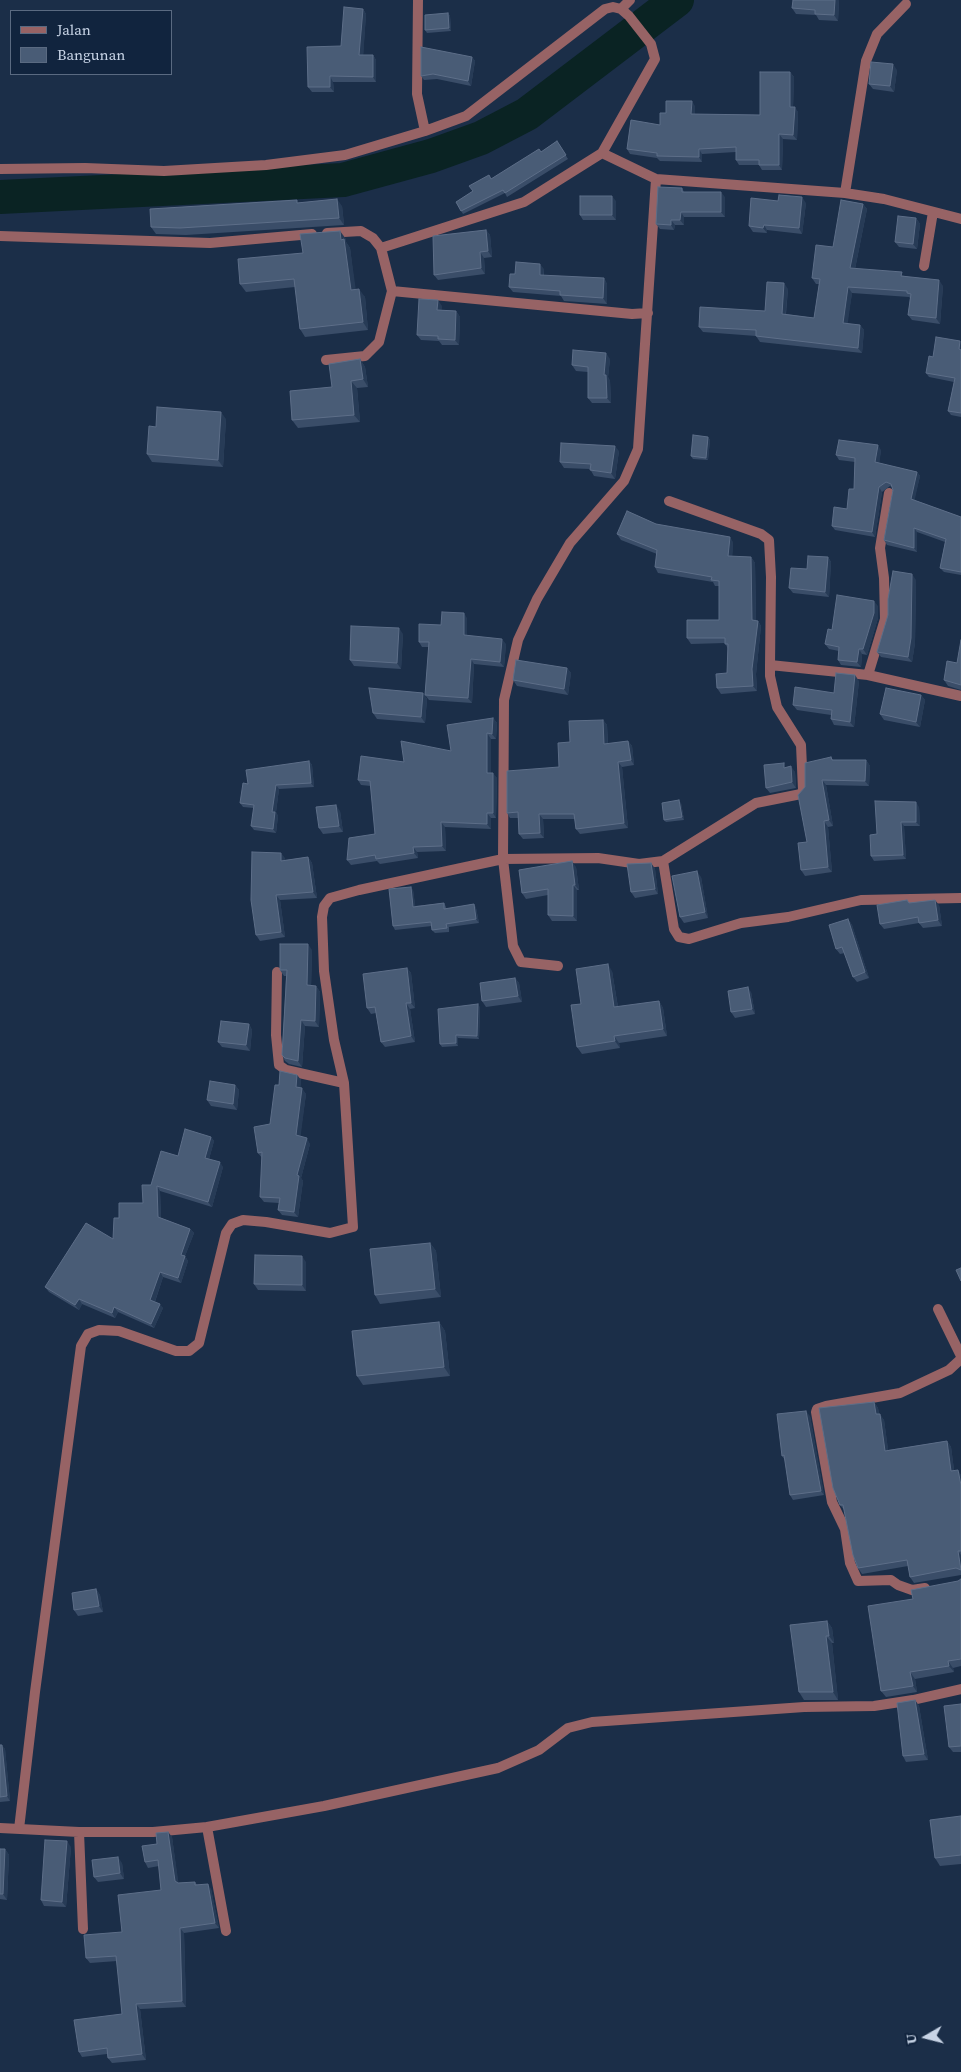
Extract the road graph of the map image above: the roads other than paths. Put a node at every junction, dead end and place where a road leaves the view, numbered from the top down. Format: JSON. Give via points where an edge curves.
{"nodes":[{"id":1,"x":418,"y":0,"type":"edge"},
{"id":2,"x":630,"y":0,"type":"edge"},
{"id":3,"x":906,"y":4,"type":"dead end"},
{"id":4,"x":621,"y":9,"type":"junction"},
{"id":5,"x":425,"y":131,"type":"junction"},
{"id":6,"x":602,"y":153,"type":"junction"},
{"id":7,"x":0,"y":169,"type":"edge"},
{"id":8,"x":656,"y":180,"type":"junction"},
{"id":9,"x":845,"y":193,"type":"junction"},
{"id":10,"x":933,"y":212,"type":"junction"},
{"id":11,"x":961,"y":219,"type":"edge"},
{"id":12,"x":0,"y":236,"type":"edge"},
{"id":13,"x":381,"y":248,"type":"junction"},
{"id":14,"x":924,"y":266,"type":"dead end"},
{"id":15,"x":392,"y":291,"type":"junction"},
{"id":16,"x":648,"y":313,"type":"junction"},
{"id":17,"x":326,"y":360,"type":"dead end"},
{"id":18,"x":889,"y":493,"type":"edge"},
{"id":19,"x":669,"y":501,"type":"dead end"},
{"id":20,"x":770,"y":665,"type":"junction"},
{"id":21,"x":868,"y":675,"type":"junction"},
{"id":22,"x":961,"y":696,"type":"edge"},
{"id":23,"x":503,"y":859,"type":"junction"},
{"id":24,"x":663,"y":861,"type":"junction"},
{"id":25,"x":961,"y":898,"type":"edge"},
{"id":26,"x":558,"y":966,"type":"dead end"},
{"id":27,"x":277,"y":972,"type":"dead end"},
{"id":28,"x":344,"y":1083,"type":"junction"},
{"id":29,"x":938,"y":1309,"type":"dead end"},
{"id":30,"x":961,"y":1358,"type":"edge"},
{"id":31,"x":937,"y":1586,"type":"edge"},
{"id":32,"x":961,"y":1689,"type":"edge"},
{"id":33,"x":0,"y":1828,"type":"edge"},
{"id":34,"x":207,"y":1828,"type":"junction"},
{"id":35,"x":19,"y":1829,"type":"junction"},
{"id":36,"x":79,"y":1832,"type":"junction"},
{"id":37,"x":84,"y":1929,"type":"dead end"},
{"id":38,"x":226,"y":1931,"type":"dead end"}],
"edges":[{"from":1,"to":5,"type":"street","via":[[417,94]]},
{"from":2,"to":4,"type":"street"},
{"from":3,"to":9,"type":"street","via":[[876,34],[866,61]]},
{"from":4,"to":5,"type":"street","via":[[605,9],[466,116]]},
{"from":4,"to":6,"type":"street","via":[[652,44],[655,58]]},
{"from":5,"to":7,"type":"street","via":[[345,155],[266,165],[164,171]]},
{"from":6,"to":8,"type":"street"},
{"from":6,"to":13,"type":"street","via":[[524,202]]},
{"from":8,"to":9,"type":"street"},
{"from":8,"to":16,"type":"street"},
{"from":9,"to":10,"type":"street"},
{"from":10,"to":11,"type":"street"},
{"from":10,"to":14,"type":"street"},
{"from":12,"to":13,"type":"street","via":[[210,243],[361,231]]},
{"from":13,"to":15,"type":"street"},
{"from":15,"to":16,"type":"street"},
{"from":15,"to":17,"type":"street","via":[[379,342],[365,356]]},
{"from":16,"to":23,"type":"street","via":[[638,449],[624,481],[570,543],[537,599],[518,640],[504,700]]},
{"from":18,"to":21,"type":"street","via":[[880,548],[885,619]]},
{"from":19,"to":20,"type":"street","via":[[761,534],[769,540]]},
{"from":20,"to":21,"type":"street"},
{"from":20,"to":24,"type":"street","via":[[777,707],[801,744],[804,783],[801,794],[756,803]]},
{"from":21,"to":22,"type":"street"},
{"from":23,"to":24,"type":"street","via":[[598,858],[639,864]]},
{"from":23,"to":26,"type":"street","via":[[513,946],[521,962]]},
{"from":23,"to":28,"type":"street","via":[[359,890],[330,898],[324,906],[324,971]]},
{"from":24,"to":25,"type":"street","via":[[674,929],[679,938],[861,900]]},
{"from":27,"to":28,"type":"street","via":[[279,1065],[286,1070]]},
{"from":28,"to":35,"type":"street","via":[[353,1227],[330,1233],[266,1222],[244,1220],[232,1224],[226,1233],[199,1344],[189,1352],[176,1351],[119,1331],[99,1330],[88,1334],[81,1346]]},
{"from":29,"to":30,"type":"street"},
{"from":30,"to":31,"type":"street","via":[[949,1370],[900,1394],[826,1406],[816,1412],[832,1502],[845,1529],[850,1562],[858,1582],[891,1580],[912,1590]]},
{"from":32,"to":34,"type":"street","via":[[874,1706],[804,1707],[592,1722],[568,1728],[539,1750],[498,1768]]},
{"from":33,"to":35,"type":"street"},
{"from":34,"to":36,"type":"street"},
{"from":34,"to":38,"type":"street"},
{"from":35,"to":36,"type":"street"},
{"from":36,"to":37,"type":"street"}]}
